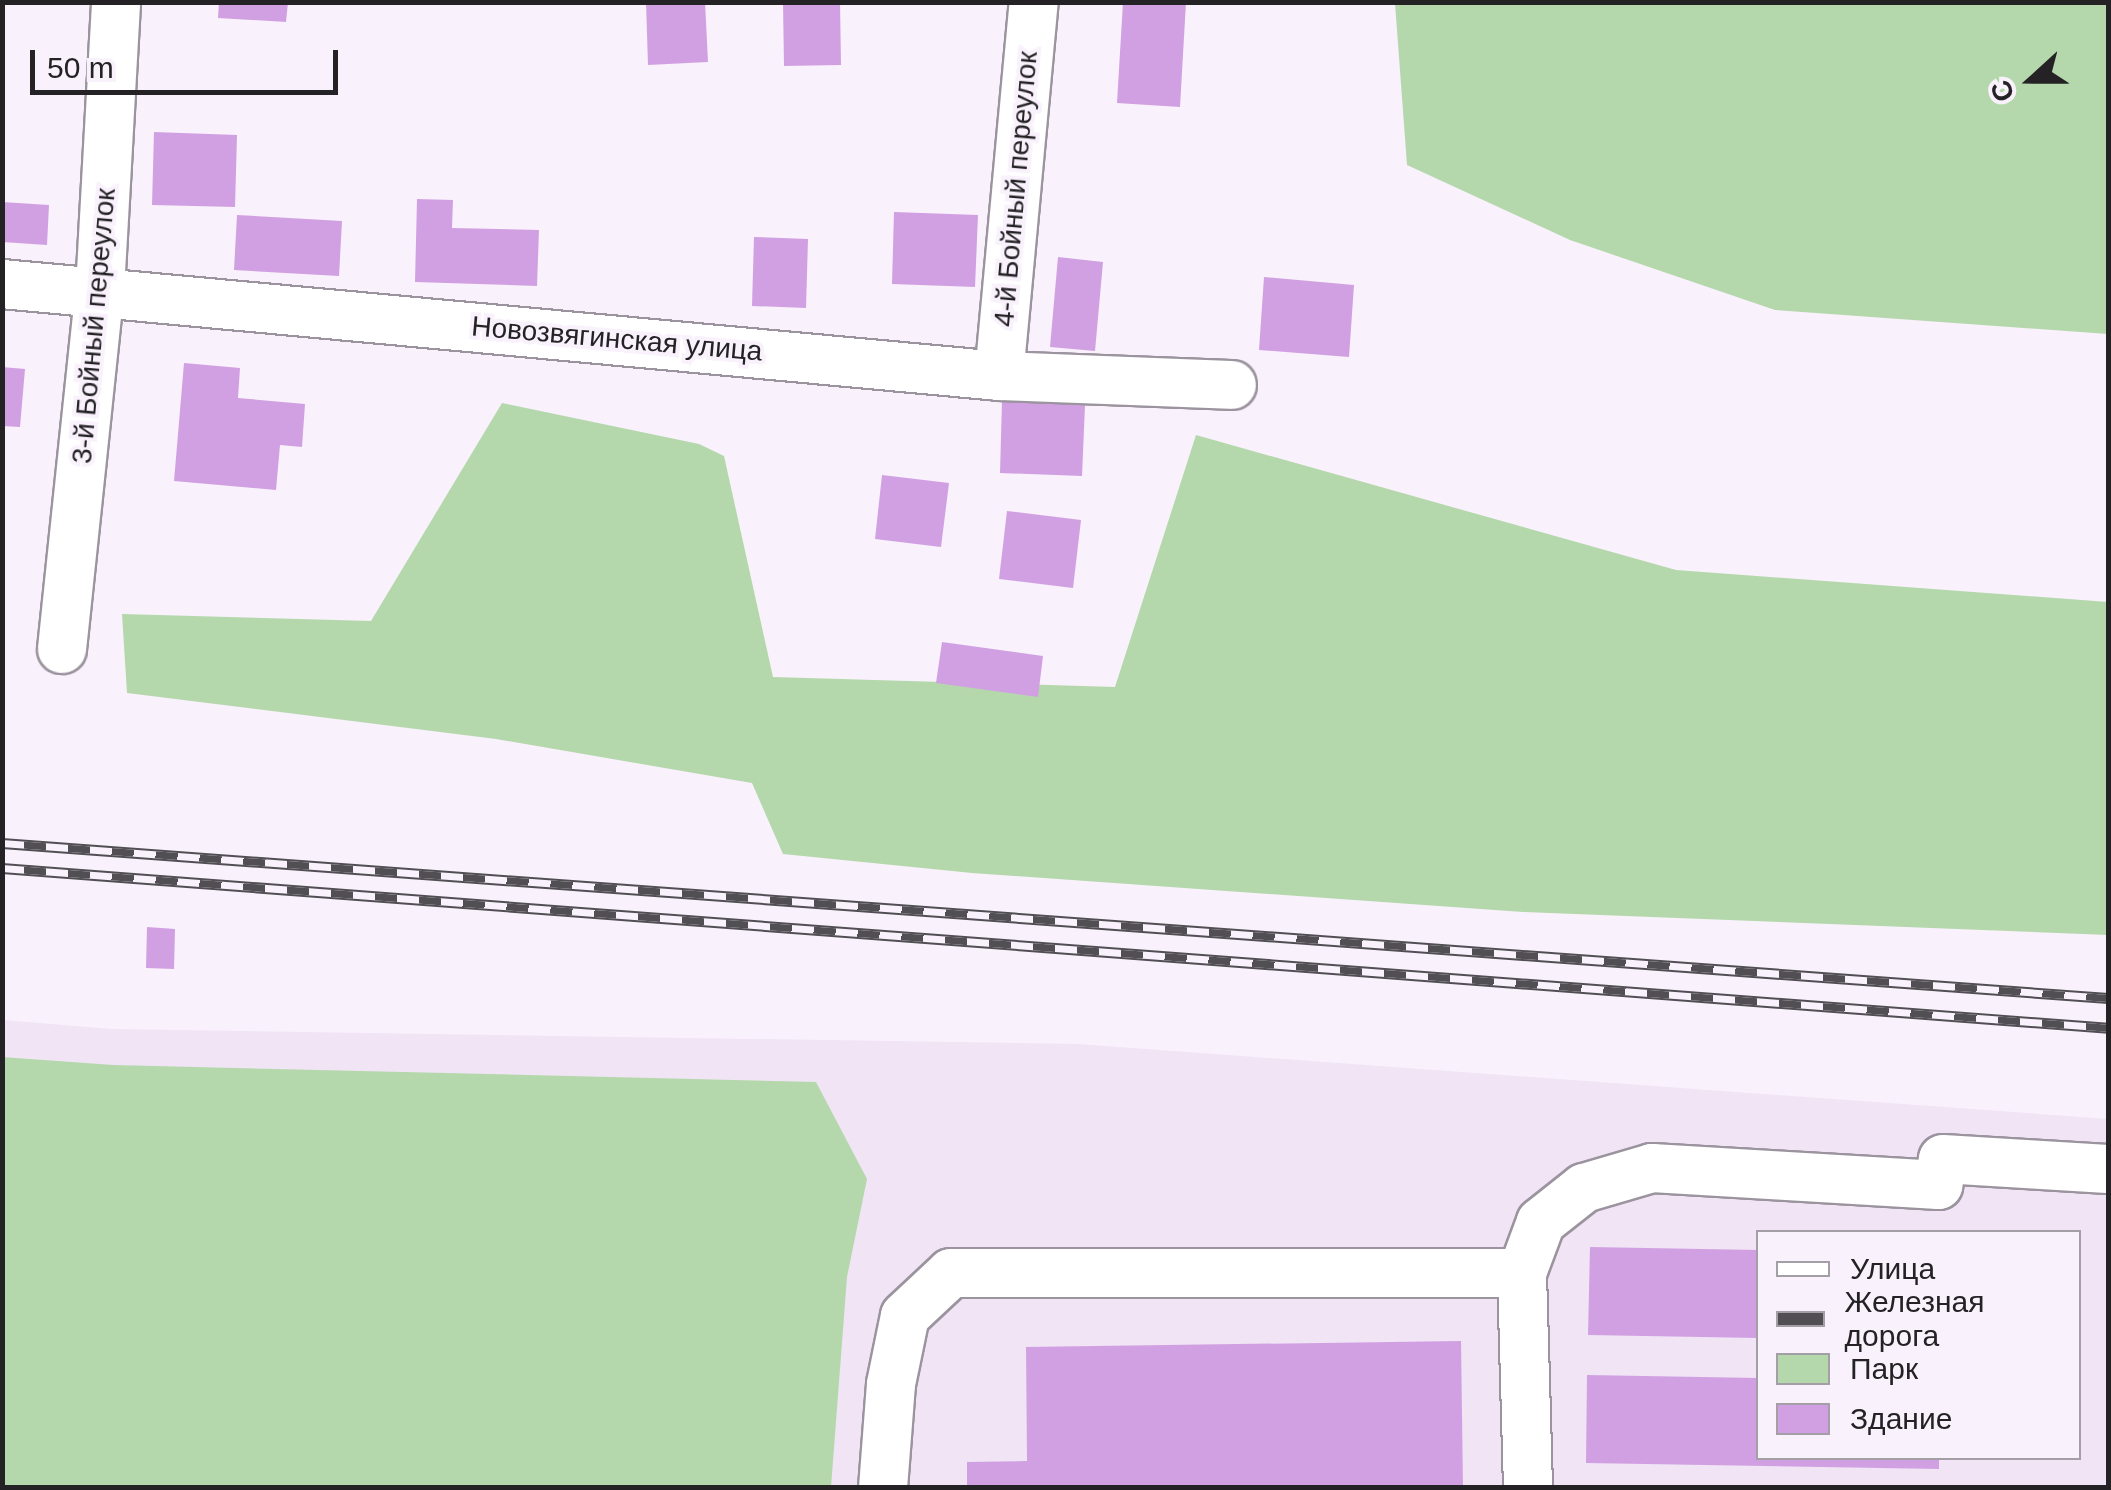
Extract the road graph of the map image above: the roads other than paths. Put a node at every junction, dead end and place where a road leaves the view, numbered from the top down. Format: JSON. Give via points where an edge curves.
{"nodes":[{"id":1,"x":116,"y":2,"type":"edge"},
{"id":2,"x":1034,"y":2,"type":"edge"},
{"id":3,"x":2,"y":284,"type":"edge"},
{"id":4,"x":100,"y":290,"type":"junction"},
{"id":5,"x":999,"y":376,"type":"junction"},
{"id":6,"x":1232,"y":385,"type":"dead end"},
{"id":7,"x":62,"y":648,"type":"dead end"},
{"id":8,"x":2108,"y":1169,"type":"edge"},
{"id":9,"x":1522,"y":1274,"type":"junction"},
{"id":10,"x":883,"y":1488,"type":"edge"},
{"id":11,"x":1528,"y":1488,"type":"edge"}],
"edges":[{"from":1,"to":4,"type":"street","name":"3-й Бойный переулок"},
{"from":2,"to":5,"type":"street","name":"4-й Бойный переулок"},
{"from":3,"to":4,"type":"street","name":"Новозвягинская улица"},
{"from":4,"to":5,"type":"street","name":"Новозвягинская улица"},
{"from":4,"to":7,"type":"street","name":"3-й Бойный переулок"},
{"from":5,"to":6,"type":"street","name":"Новозвягинская улица"},
{"from":8,"to":9,"type":"street","via":[[1943,1159],[1938,1185],[1652,1168],[1584,1188],[1541,1222]]},
{"from":9,"to":10,"type":"street","via":[[951,1273],[906,1316],[891,1384]]},
{"from":9,"to":11,"type":"street"}]}
